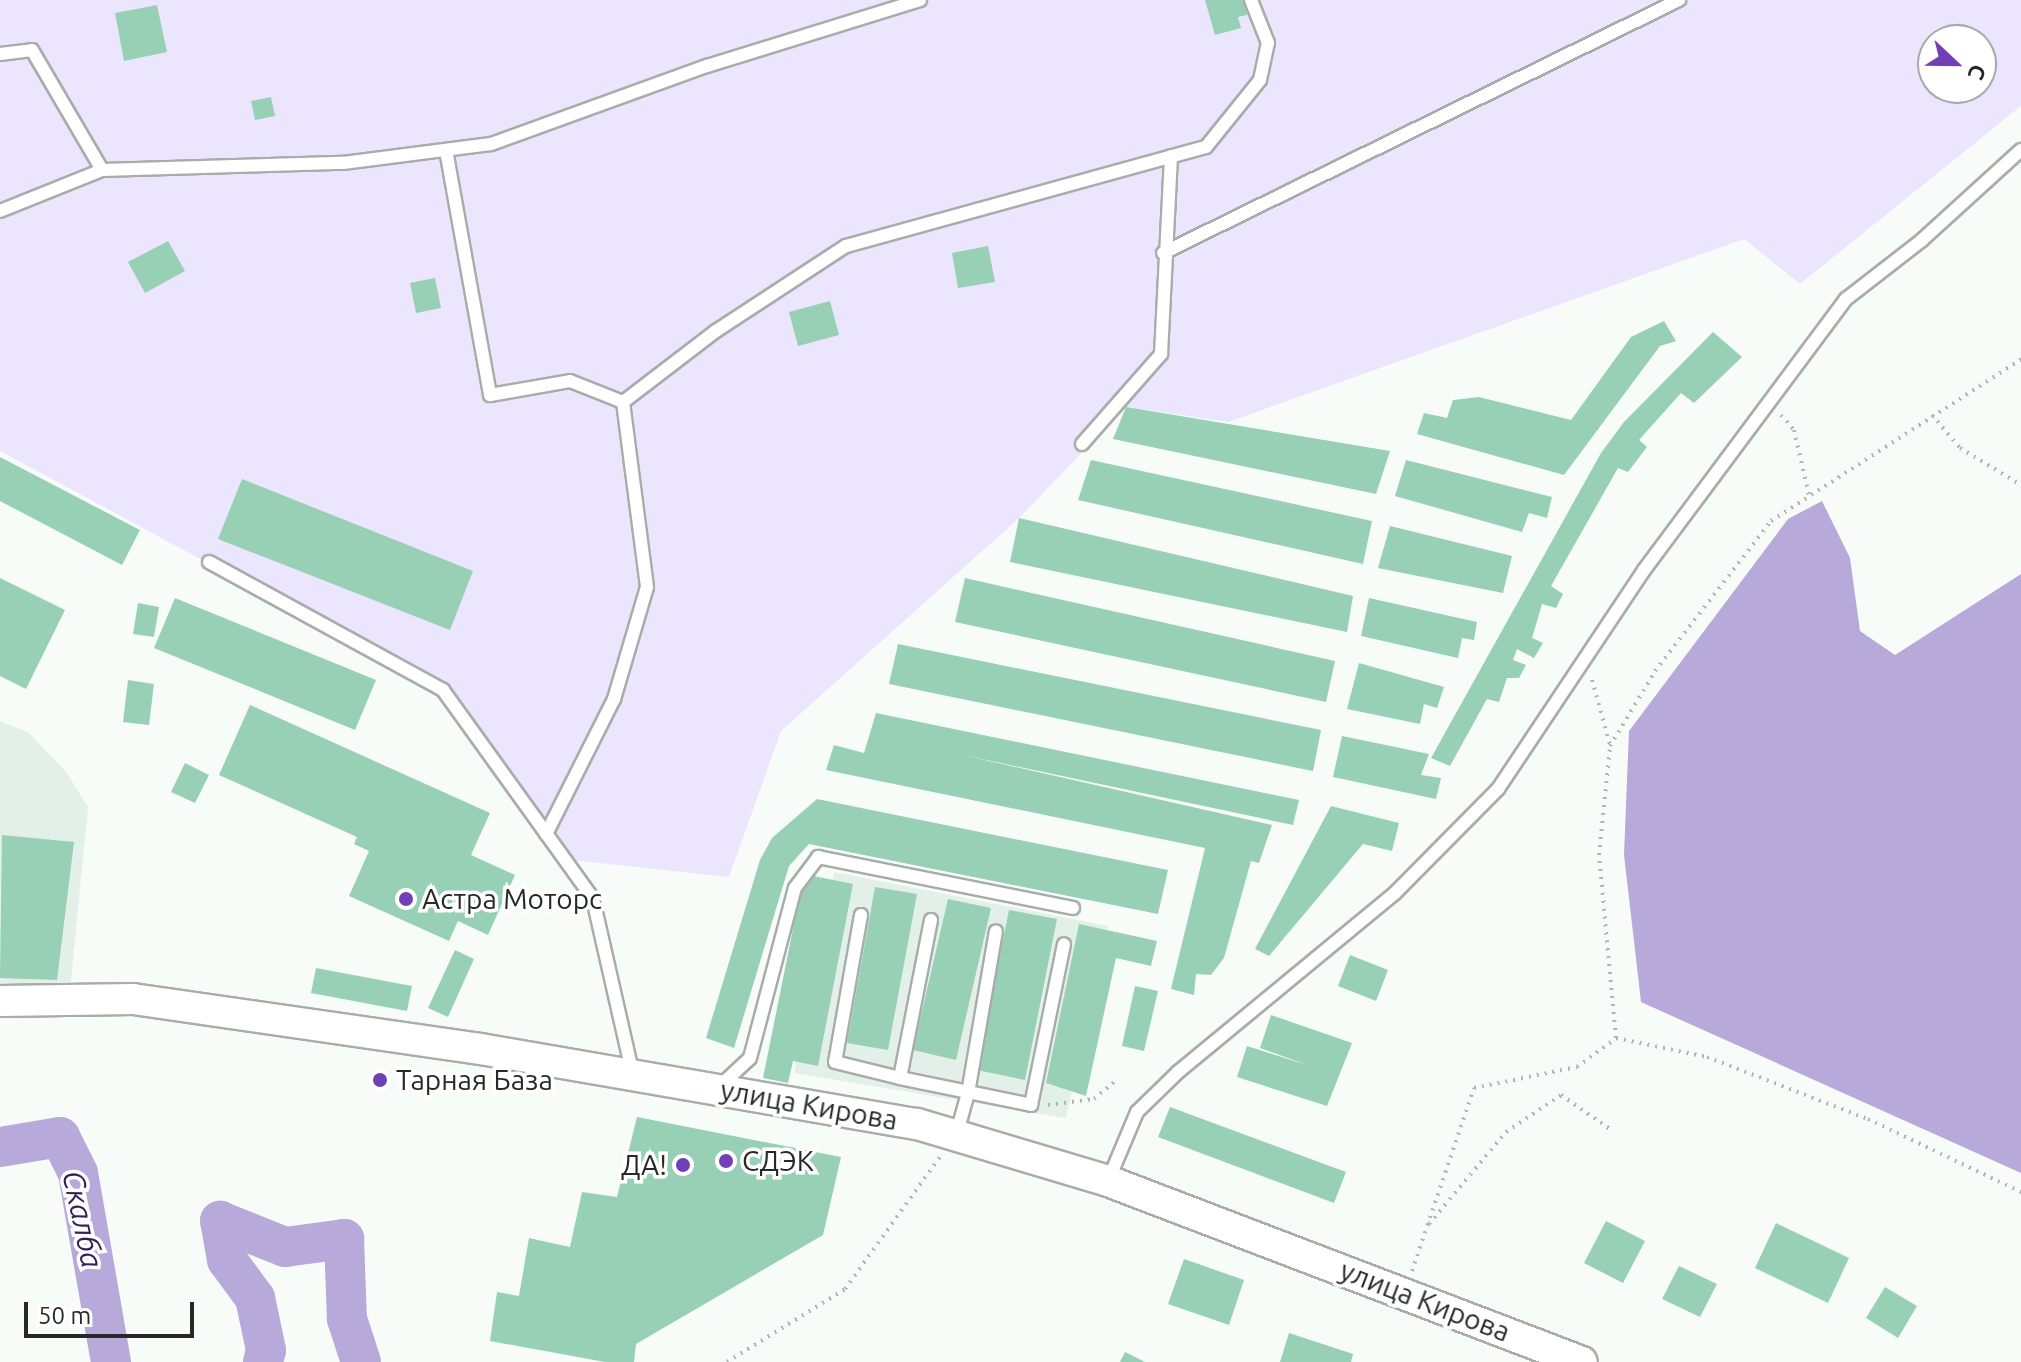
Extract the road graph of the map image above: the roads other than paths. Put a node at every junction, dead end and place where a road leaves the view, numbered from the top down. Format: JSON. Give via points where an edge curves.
{"nodes":[{"id":1,"x":920,"y":0,"type":"edge"},
{"id":2,"x":1251,"y":0,"type":"edge"},
{"id":3,"x":1679,"y":0,"type":"edge"},
{"id":4,"x":0,"y":54,"type":"edge"},
{"id":5,"x":446,"y":150,"type":"junction"},
{"id":6,"x":2021,"y":150,"type":"edge"},
{"id":7,"x":1171,"y":156,"type":"junction"},
{"id":8,"x":102,"y":170,"type":"junction"},
{"id":9,"x":0,"y":211,"type":"edge"},
{"id":10,"x":1163,"y":253,"type":"junction"},
{"id":11,"x":623,"y":402,"type":"junction"},
{"id":12,"x":1082,"y":444,"type":"dead end"},
{"id":13,"x":209,"y":562,"type":"dead end"},
{"id":14,"x":546,"y":834,"type":"junction"},
{"id":15,"x":1073,"y":908,"type":"dead end"},
{"id":16,"x":861,"y":915,"type":"dead end"},
{"id":17,"x":931,"y":920,"type":"dead end"},
{"id":18,"x":996,"y":931,"type":"dead end"},
{"id":19,"x":1064,"y":944,"type":"dead end"},
{"id":20,"x":0,"y":1001,"type":"edge"},
{"id":21,"x":633,"y":1075,"type":"junction"},
{"id":22,"x":900,"y":1078,"type":"junction"},
{"id":23,"x":716,"y":1089,"type":"junction"},
{"id":24,"x":968,"y":1093,"type":"junction"},
{"id":25,"x":956,"y":1136,"type":"junction"},
{"id":26,"x":1108,"y":1181,"type":"junction"},
{"id":27,"x":1582,"y":1362,"type":"edge"}],
"edges":[{"from":1,"to":5,"type":"lane","via":[[707,66],[491,144]]},
{"from":2,"to":7,"type":"lane","via":[[1268,43],[1260,80],[1206,147]]},
{"from":3,"to":10,"type":"lane"},
{"from":4,"to":8,"type":"lane","via":[[32,50]]},
{"from":5,"to":8,"type":"lane","via":[[343,163]]},
{"from":5,"to":11,"type":"lane","via":[[490,395],[570,381]]},
{"from":6,"to":26,"type":"lane","via":[[1922,240],[1846,299],[1587,655],[1498,789],[1395,893],[1137,1112]]},
{"from":7,"to":10,"type":"lane"},
{"from":7,"to":11,"type":"lane","via":[[846,246],[716,331]]},
{"from":8,"to":9,"type":"lane"},
{"from":10,"to":12,"type":"lane","via":[[1161,354]]},
{"from":11,"to":14,"type":"lane","via":[[647,587],[614,699]]},
{"from":13,"to":14,"type":"lane","via":[[443,690]]},
{"from":14,"to":21,"type":"lane","via":[[593,899]]},
{"from":15,"to":23,"type":"lane","via":[[818,857],[795,888],[750,1058]]},
{"from":16,"to":22,"type":"lane","via":[[835,1062]]},
{"from":17,"to":22,"type":"lane"},
{"from":18,"to":24,"type":"lane"},
{"from":19,"to":24,"type":"lane","via":[[1031,1105]]},
{"from":20,"to":21,"type":"street","name":"улица Кирова","via":[[133,999]]},
{"from":21,"to":23,"type":"street","name":"улица Кирова"},
{"from":22,"to":24,"type":"lane"},
{"from":23,"to":25,"type":"street","name":"улица Кирова"},
{"from":24,"to":25,"type":"lane"},
{"from":25,"to":26,"type":"street","name":"улица Кирова"},
{"from":26,"to":27,"type":"street","name":"улица Кирова"}]}
